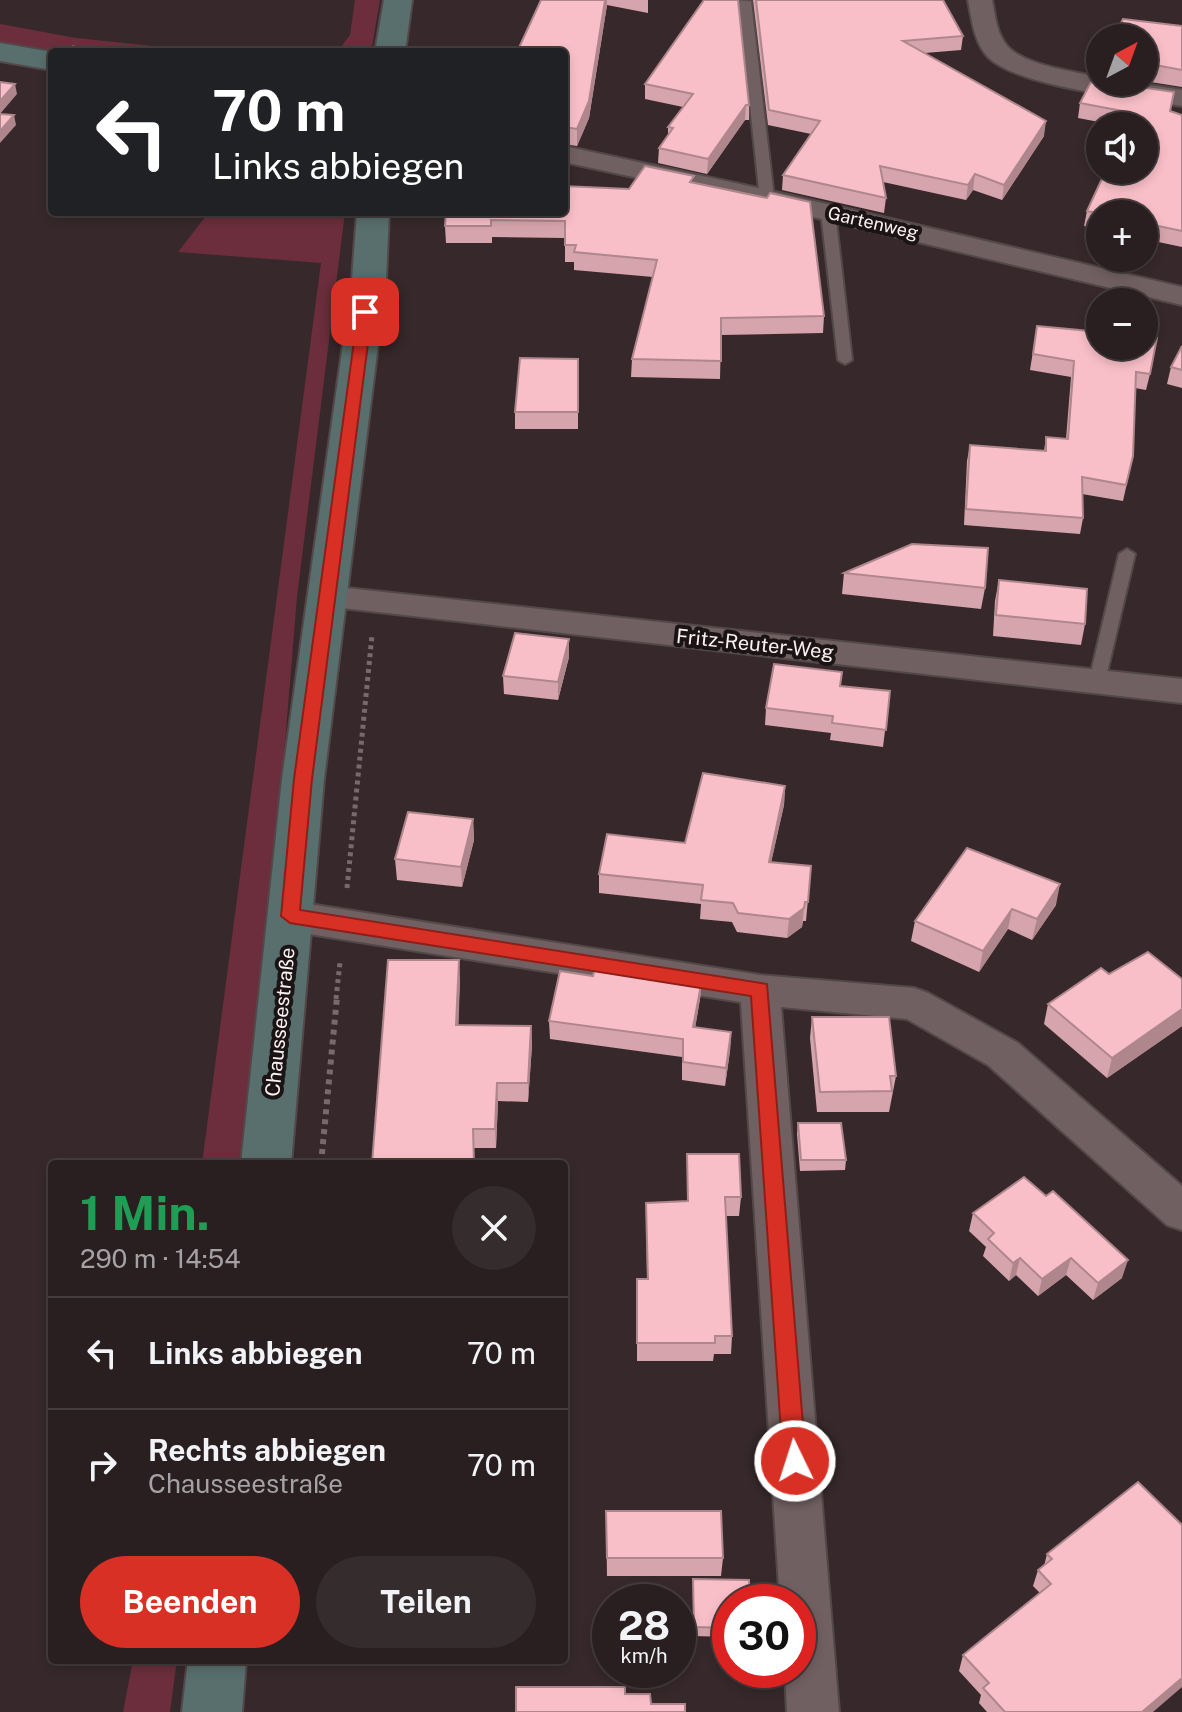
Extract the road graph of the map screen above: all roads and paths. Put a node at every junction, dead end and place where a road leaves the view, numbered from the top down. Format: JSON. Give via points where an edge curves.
{"nodes":[{"id":1,"x":398,"y":0,"type":"edge"},
{"id":2,"x":738,"y":0,"type":"edge"},
{"id":3,"x":980,"y":0,"type":"edge"},
{"id":4,"x":391,"y":48,"type":"edge"},
{"id":5,"x":0,"y":52,"type":"edge"},
{"id":6,"x":48,"y":60,"type":"edge"},
{"id":7,"x":1182,"y":98,"type":"edge"},
{"id":8,"x":568,"y":155,"type":"edge"},
{"id":9,"x":767,"y":198,"type":"junction"},
{"id":10,"x":828,"y":212,"type":"junction"},
{"id":11,"x":373,"y":216,"type":"edge"},
{"id":12,"x":1182,"y":296,"type":"edge"},
{"id":13,"x":845,"y":360,"type":"dead end"},
{"id":14,"x":1127,"y":554,"type":"dead end"},
{"id":15,"x":328,"y":597,"type":"junction"},
{"id":16,"x":375,"y":602,"type":"junction"},
{"id":17,"x":1097,"y":681,"type":"junction"},
{"id":18,"x":1182,"y":691,"type":"edge"},
{"id":19,"x":290,"y":916,"type":"junction"},
{"id":20,"x":344,"y":923,"type":"junction"},
{"id":21,"x":760,"y":990,"type":"junction"},
{"id":22,"x":266,"y":1160,"type":"edge"},
{"id":23,"x":321,"y":1160,"type":"edge"},
{"id":24,"x":1182,"y":1212,"type":"edge"},
{"id":25,"x":217,"y":1664,"type":"edge"},
{"id":26,"x":212,"y":1712,"type":"edge"},
{"id":27,"x":813,"y":1712,"type":"edge"}],
"edges":[{"from":1,"to":4,"type":"main road"},
{"from":2,"to":9,"type":"lane","via":[[745,1]]},
{"from":3,"to":7,"type":"street","via":[[987,34],[1008,61]]},
{"from":5,"to":6,"type":"main road"},
{"from":8,"to":9,"type":"street","name":"Gartenweg"},
{"from":9,"to":10,"type":"street","name":"Gartenweg"},
{"from":10,"to":12,"type":"street","name":"Gartenweg"},
{"from":10,"to":13,"type":"lane"},
{"from":11,"to":15,"type":"main road","name":"Chausseestraße"},
{"from":14,"to":17,"type":"lane"},
{"from":15,"to":16,"type":"street","name":"Fritz-Reuter-Weg"},
{"from":15,"to":19,"type":"main road","name":"Chausseestraße"},
{"from":16,"to":17,"type":"street","name":"Fritz-Reuter-Weg"},
{"from":16,"to":20,"type":"path"},
{"from":17,"to":18,"type":"street","name":"Fritz-Reuter-Weg"},
{"from":19,"to":20,"type":"street"},
{"from":19,"to":22,"type":"main road","name":"Chausseestraße"},
{"from":20,"to":21,"type":"street"},
{"from":20,"to":23,"type":"path"},
{"from":21,"to":24,"type":"street","via":[[914,1004],[1003,1054]]},
{"from":21,"to":27,"type":"street"},
{"from":25,"to":26,"type":"main road"}]}
